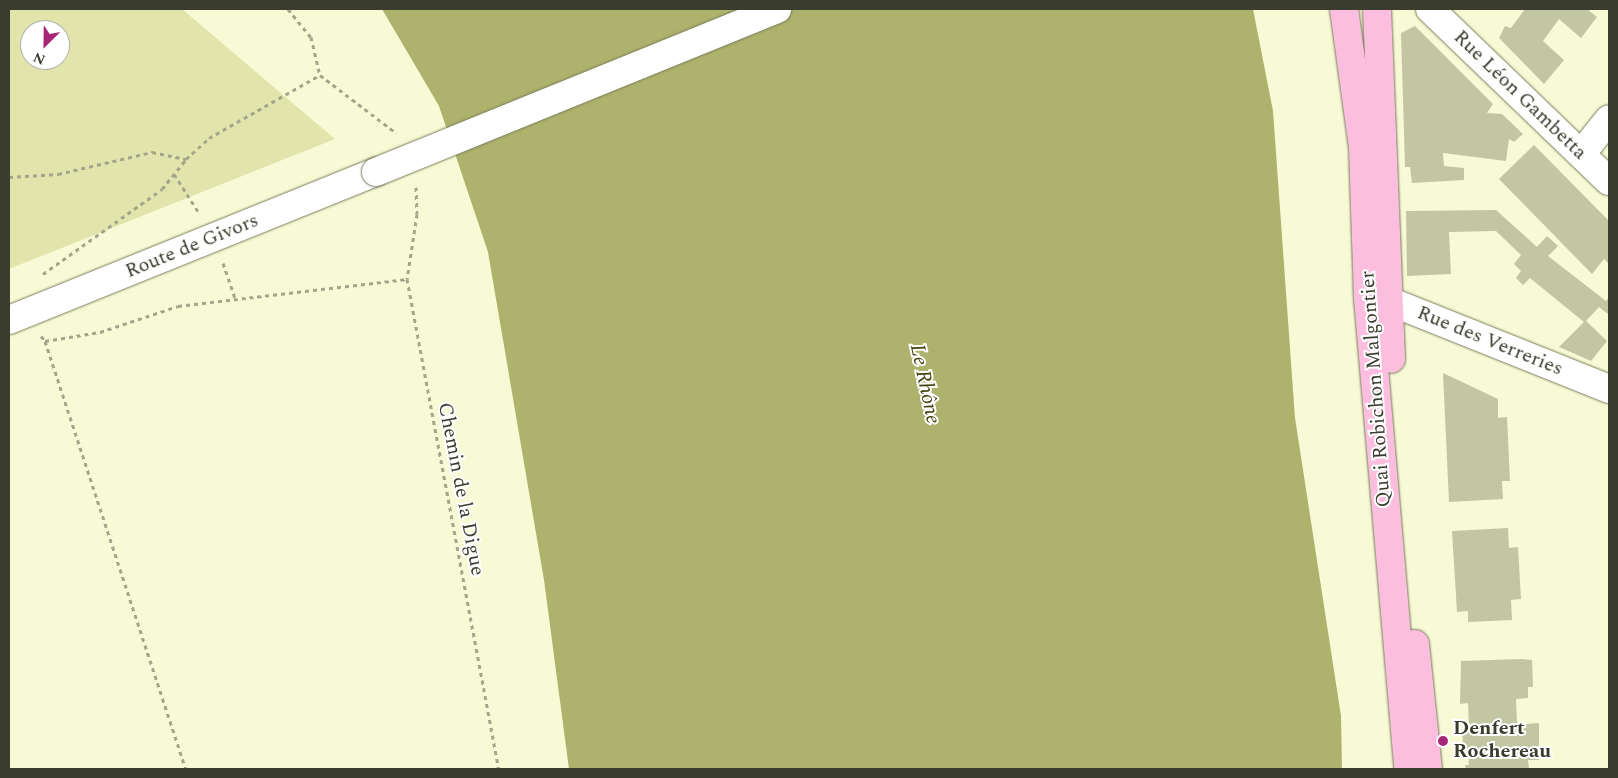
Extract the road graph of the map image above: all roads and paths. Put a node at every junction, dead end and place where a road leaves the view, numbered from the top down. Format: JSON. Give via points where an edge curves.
{"nodes":[{"id":1,"x":288,"y":9,"type":"edge"},
{"id":2,"x":777,"y":9,"type":"edge"},
{"id":3,"x":1344,"y":9,"type":"edge"},
{"id":4,"x":1378,"y":9,"type":"edge"},
{"id":5,"x":1430,"y":9,"type":"edge"},
{"id":6,"x":1609,"y":120,"type":"edge"},
{"id":7,"x":1582,"y":153,"type":"junction"},
{"id":8,"x":186,"y":159,"type":"junction"},
{"id":9,"x":174,"y":174,"type":"junction"},
{"id":10,"x":9,"y":177,"type":"edge"},
{"id":11,"x":1609,"y":181,"type":"edge"},
{"id":12,"x":199,"y":213,"type":"dead end"},
{"id":13,"x":417,"y":214,"type":"dead end"},
{"id":14,"x":222,"y":260,"type":"dead end"},
{"id":15,"x":407,"y":279,"type":"junction"},
{"id":16,"x":235,"y":298,"type":"junction"},
{"id":17,"x":1379,"y":299,"type":"junction"},
{"id":18,"x":17,"y":317,"type":"edge"},
{"id":19,"x":45,"y":341,"type":"junction"},
{"id":20,"x":1609,"y":389,"type":"edge"},
{"id":21,"x":186,"y":769,"type":"edge"},
{"id":22,"x":499,"y":769,"type":"edge"},
{"id":23,"x":1408,"y":769,"type":"edge"},
{"id":24,"x":1428,"y":769,"type":"edge"}],
"edges":[{"from":1,"to":8,"type":"path","via":[[311,37],[320,75],[209,138]]},
{"from":2,"to":18,"type":"street","name":"Route de Givors","bridge":true},
{"from":3,"to":17,"type":"main road","name":"Quai Robichon Malgontier"},
{"from":4,"to":17,"type":"main road","name":"Quai Robichon Malgontier"},
{"from":5,"to":7,"type":"street","name":"Rue Léon Gambetta"},
{"from":6,"to":7,"type":"street"},
{"from":7,"to":11,"type":"street","name":"Rue Léon Gambetta"},
{"from":8,"to":9,"type":"path"},
{"from":8,"to":10,"type":"path","via":[[152,152],[58,174]]},
{"from":9,"to":12,"type":"path"},
{"from":9,"to":18,"type":"path","via":[[162,189],[135,211],[35,280]]},
{"from":13,"to":15,"type":"path","name":"Chemin de la Digue"},
{"from":14,"to":16,"type":"path"},
{"from":15,"to":16,"type":"path"},
{"from":15,"to":22,"type":"path","name":"Chemin de la Digue"},
{"from":16,"to":19,"type":"path","via":[[178,306],[100,332]]},
{"from":17,"to":20,"type":"street","name":"Rue des Verreries"},
{"from":17,"to":23,"type":"main road","name":"Quai Robichon Malgontier"},
{"from":17,"to":24,"type":"main road","name":"Quai Robichon Malgontier"},
{"from":18,"to":19,"type":"path"},
{"from":19,"to":21,"type":"path"}]}
